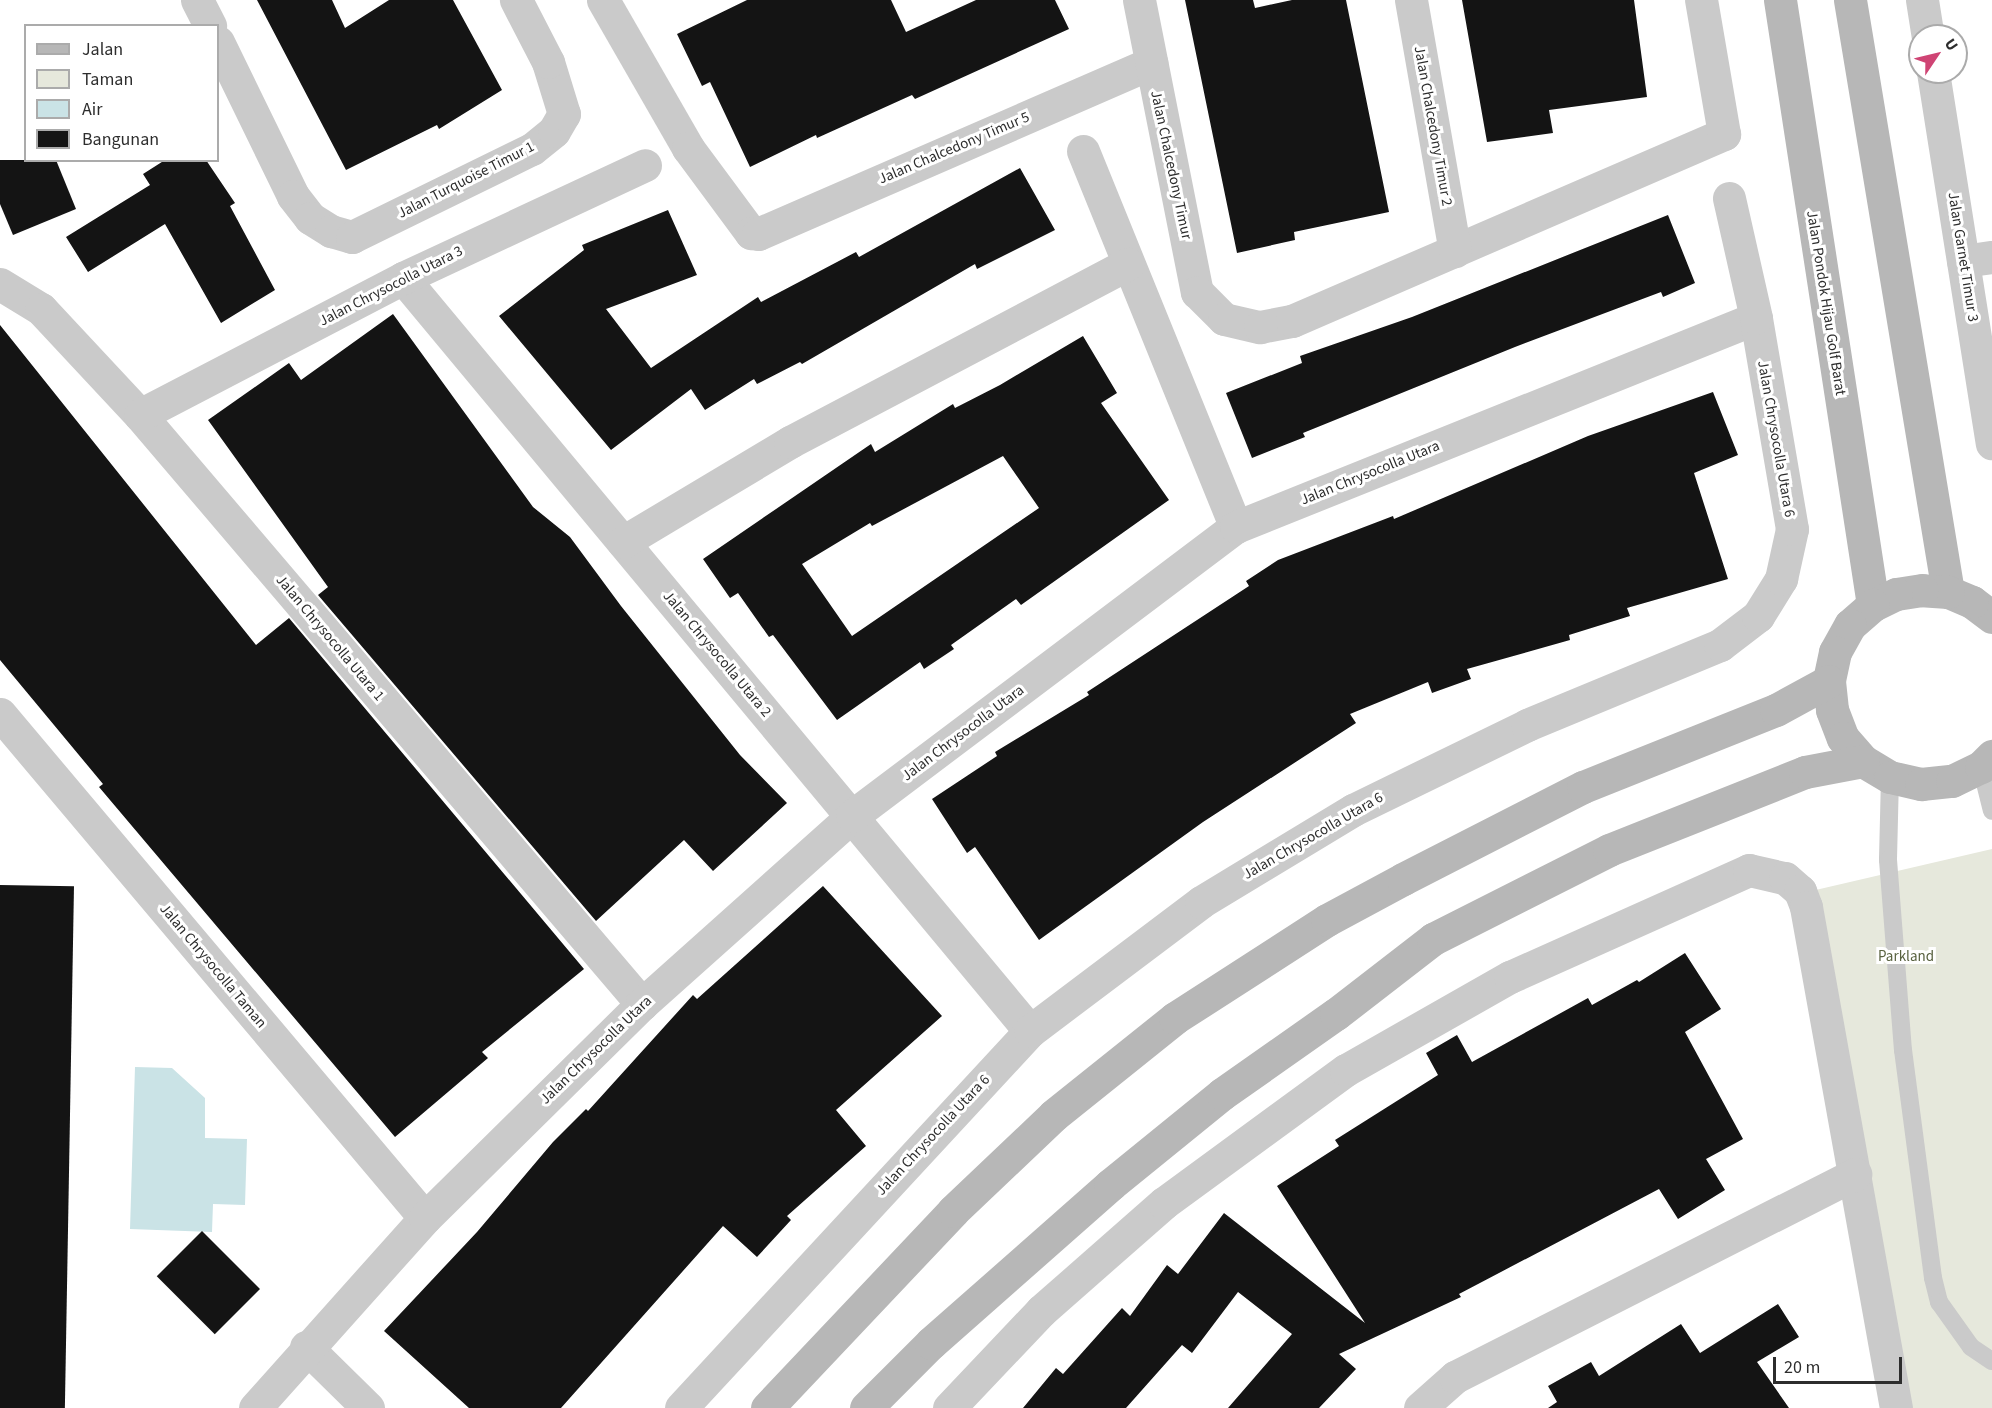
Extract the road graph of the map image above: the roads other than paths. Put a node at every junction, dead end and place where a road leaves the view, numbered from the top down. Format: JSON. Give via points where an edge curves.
{"nodes":[{"id":1,"x":197,"y":0,"type":"edge"},
{"id":2,"x":516,"y":0,"type":"edge"},
{"id":3,"x":1139,"y":0,"type":"edge"},
{"id":4,"x":1411,"y":0,"type":"edge"},
{"id":5,"x":1701,"y":0,"type":"edge"},
{"id":6,"x":1780,"y":0,"type":"edge"},
{"id":7,"x":1850,"y":0,"type":"edge"},
{"id":8,"x":1922,"y":0,"type":"edge"},
{"id":9,"x":614,"y":3,"type":"edge"},
{"id":10,"x":209,"y":24,"type":"edge"},
{"id":11,"x":1926,"y":24,"type":"edge"},
{"id":12,"x":219,"y":44,"type":"edge"},
{"id":13,"x":1150,"y":63,"type":"junction"},
{"id":14,"x":1936,"y":84,"type":"edge"},
{"id":15,"x":1083,"y":151,"type":"dead end"},
{"id":16,"x":645,"y":165,"type":"dead end"},
{"id":17,"x":1729,"y":198,"type":"dead end"},
{"id":18,"x":1455,"y":251,"type":"junction"},
{"id":19,"x":1978,"y":259,"type":"edge"},
{"id":20,"x":1128,"y":264,"type":"junction"},
{"id":21,"x":403,"y":278,"type":"junction"},
{"id":22,"x":3,"y":284,"type":"edge"},
{"id":23,"x":1756,"y":318,"type":"junction"},
{"id":24,"x":140,"y":416,"type":"junction"},
{"id":25,"x":1992,"y":443,"type":"edge"},
{"id":26,"x":1236,"y":527,"type":"junction"},
{"id":27,"x":623,"y":542,"type":"junction"},
{"id":28,"x":1948,"y":592,"type":"junction"},
{"id":29,"x":1873,"y":605,"type":"junction"},
{"id":30,"x":1992,"y":617,"type":"edge"},
{"id":31,"x":1829,"y":681,"type":"junction"},
{"id":32,"x":0,"y":714,"type":"edge"},
{"id":33,"x":1986,"y":761,"type":"edge"},
{"id":34,"x":1876,"y":769,"type":"junction"},
{"id":35,"x":1992,"y":811,"type":"edge"},
{"id":36,"x":852,"y":816,"type":"junction"},
{"id":37,"x":642,"y":1004,"type":"junction"},
{"id":38,"x":1030,"y":1031,"type":"junction"},
{"id":39,"x":1856,"y":1174,"type":"junction"},
{"id":40,"x":425,"y":1218,"type":"junction"},
{"id":41,"x":306,"y":1347,"type":"junction"},
{"id":42,"x":1992,"y":1361,"type":"edge"},
{"id":43,"x":257,"y":1407,"type":"edge"},
{"id":44,"x":368,"y":1408,"type":"edge"},
{"id":45,"x":681,"y":1408,"type":"edge"},
{"id":46,"x":767,"y":1408,"type":"edge"},
{"id":47,"x":866,"y":1408,"type":"edge"},
{"id":48,"x":949,"y":1408,"type":"edge"},
{"id":49,"x":1420,"y":1408,"type":"edge"},
{"id":50,"x":1896,"y":1408,"type":"edge"}],
"edges":[{"from":1,"to":10,"type":"street"},
{"from":2,"to":12,"type":"street","name":"Jalan Turquoise Timur 1","via":[[548,62],[564,114],[554,131],[532,149],[352,237],[331,231],[310,218],[293,196]]},
{"from":3,"to":13,"type":"street","name":"Jalan Chalcedony Timur"},
{"from":4,"to":18,"type":"street","name":"Jalan Chalcedony Timur 2"},
{"from":5,"to":18,"type":"street","via":[[1724,134]]},
{"from":6,"to":29,"type":"street","name":"Jalan Pondok Hijau Golf Barat"},
{"from":7,"to":28,"type":"street"},
{"from":8,"to":11,"type":"street"},
{"from":9,"to":13,"type":"street","name":"Jalan Chalcedony Timur 5","via":[[688,148],[751,233],[758,234]]},
{"from":13,"to":18,"type":"street","name":"Jalan Chalcedony Timur","via":[[1197,292],[1224,319],[1260,327],[1292,321]]},
{"from":14,"to":19,"type":"street","name":"Jalan Garnet Timur 3"},
{"from":15,"to":20,"type":"street"},
{"from":16,"to":21,"type":"street","name":"Jalan Chrysocolla Utara 3"},
{"from":17,"to":23,"type":"street","name":"Jalan Chrysocolla Utara 6"},
{"from":19,"to":25,"type":"street","name":"Jalan Garnet Timur 3"},
{"from":20,"to":26,"type":"street"},
{"from":20,"to":27,"type":"street","via":[[790,442]]},
{"from":21,"to":24,"type":"street","name":"Jalan Chrysocolla Utara 3"},
{"from":21,"to":27,"type":"street","name":"Jalan Chrysocolla Utara 2"},
{"from":22,"to":24,"type":"street","name":"Jalan Chrysocolla Utara 1","via":[[41,309]]},
{"from":23,"to":26,"type":"street","name":"Jalan Chrysocolla Utara"},
{"from":23,"to":38,"type":"street","name":"Jalan Chrysocolla Utara 6","via":[[1792,529],[1781,579],[1758,615],[1720,645],[1527,725],[1353,810],[1201,902]]},
{"from":24,"to":37,"type":"street","name":"Jalan Chrysocolla Utara 1"},
{"from":26,"to":36,"type":"street","name":"Jalan Chrysocolla Utara"},
{"from":27,"to":36,"type":"street","name":"Jalan Chrysocolla Utara 2"},
{"from":28,"to":29,"type":"street","via":[[1896,594]]},
{"from":28,"to":30,"type":"street","via":[[1972,602]]},
{"from":29,"to":31,"type":"street","via":[[1850,625],[1835,652]]},
{"from":31,"to":34,"type":"street","via":[[1832,710],[1843,738]]},
{"from":31,"to":46,"type":"street","via":[[1776,710],[1583,787],[1403,879],[1327,920],[1175,1018],[1054,1115],[952,1211]]},
{"from":32,"to":40,"type":"street","name":"Jalan Chrysocolla Taman"},
{"from":33,"to":34,"type":"street","via":[[1952,781],[1921,784]]},
{"from":33,"to":35,"type":"lane"},
{"from":34,"to":42,"type":"lane","via":[[1888,860],[1902,1038],[1933,1278],[1939,1302],[1971,1347]]},
{"from":34,"to":47,"type":"street","via":[[1805,772],[1609,850],[1433,939],[1222,1094],[1110,1185],[931,1344]]},
{"from":36,"to":37,"type":"street","name":"Jalan Chrysocolla Utara"},
{"from":36,"to":38,"type":"street","name":"Jalan Chrysocolla Utara 2"},
{"from":37,"to":40,"type":"street","name":"Jalan Chrysocolla Utara"},
{"from":38,"to":45,"type":"street","name":"Jalan Chrysocolla Utara 6"},
{"from":39,"to":48,"type":"street","via":[[1800,891],[1785,878],[1749,870],[1510,976],[1346,1070],[1164,1203],[1041,1311]]},
{"from":39,"to":49,"type":"street","via":[[1455,1377]]},
{"from":39,"to":50,"type":"street"},
{"from":40,"to":41,"type":"street","name":"Jalan Chrysocolla Utara"},
{"from":41,"to":43,"type":"street","name":"Jalan Chrysocolla Utara"},
{"from":41,"to":44,"type":"street"}]}
